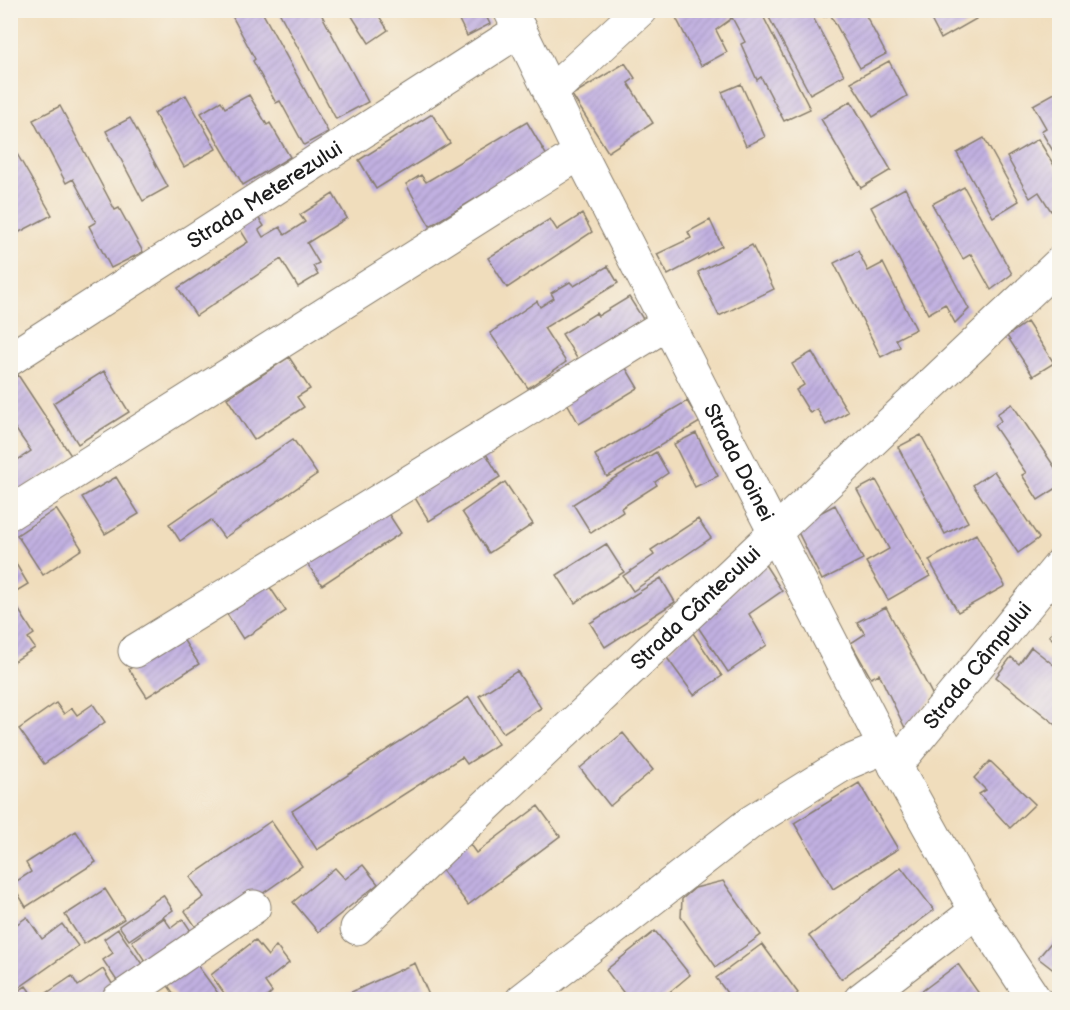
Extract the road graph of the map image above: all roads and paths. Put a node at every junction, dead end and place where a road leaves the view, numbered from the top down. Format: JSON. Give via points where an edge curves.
{"nodes":[{"id":1,"x":640,"y":10,"type":"edge"},
{"id":2,"x":515,"y":20,"type":"edge"},
{"id":3,"x":550,"y":93,"type":"junction"},
{"id":4,"x":580,"y":153,"type":"junction"},
{"id":5,"x":1059,"y":263,"type":"edge"},
{"id":6,"x":668,"y":323,"type":"junction"},
{"id":7,"x":10,"y":359,"type":"edge"},
{"id":8,"x":10,"y":513,"type":"edge"},
{"id":9,"x":774,"y":532,"type":"junction"},
{"id":10,"x":1059,"y":565,"type":"edge"},
{"id":11,"x":135,"y":651,"type":"dead end"},
{"id":12,"x":890,"y":756,"type":"junction"},
{"id":13,"x":255,"y":907,"type":"dead end"},
{"id":14,"x":976,"y":911,"type":"junction"},
{"id":15,"x":357,"y":928,"type":"dead end"},
{"id":16,"x":118,"y":999,"type":"edge"},
{"id":17,"x":522,"y":999,"type":"edge"},
{"id":18,"x":860,"y":999,"type":"edge"},
{"id":19,"x":1035,"y":999,"type":"edge"}],
"edges":[{"from":1,"to":3,"type":"street"},
{"from":2,"to":3,"type":"street","name":"Strada Doinei"},
{"from":2,"to":7,"type":"street","name":"Strada Meterezului"},
{"from":3,"to":4,"type":"street","name":"Strada Doinei"},
{"from":4,"to":6,"type":"street","name":"Strada Doinei"},
{"from":4,"to":8,"type":"street"},
{"from":5,"to":9,"type":"street","name":"Strada Cântecului"},
{"from":6,"to":9,"type":"street","name":"Strada Doinei"},
{"from":6,"to":11,"type":"street"},
{"from":9,"to":12,"type":"street","name":"Strada Doinei"},
{"from":9,"to":15,"type":"street","name":"Strada Cântecului"},
{"from":10,"to":12,"type":"street","name":"Strada Câmpului"},
{"from":12,"to":14,"type":"street","name":"Strada Doinei"},
{"from":12,"to":17,"type":"street","via":[[844,764],[751,822]]},
{"from":13,"to":16,"type":"street"},
{"from":14,"to":18,"type":"street"},
{"from":14,"to":19,"type":"street","name":"Strada Doinei"}]}
